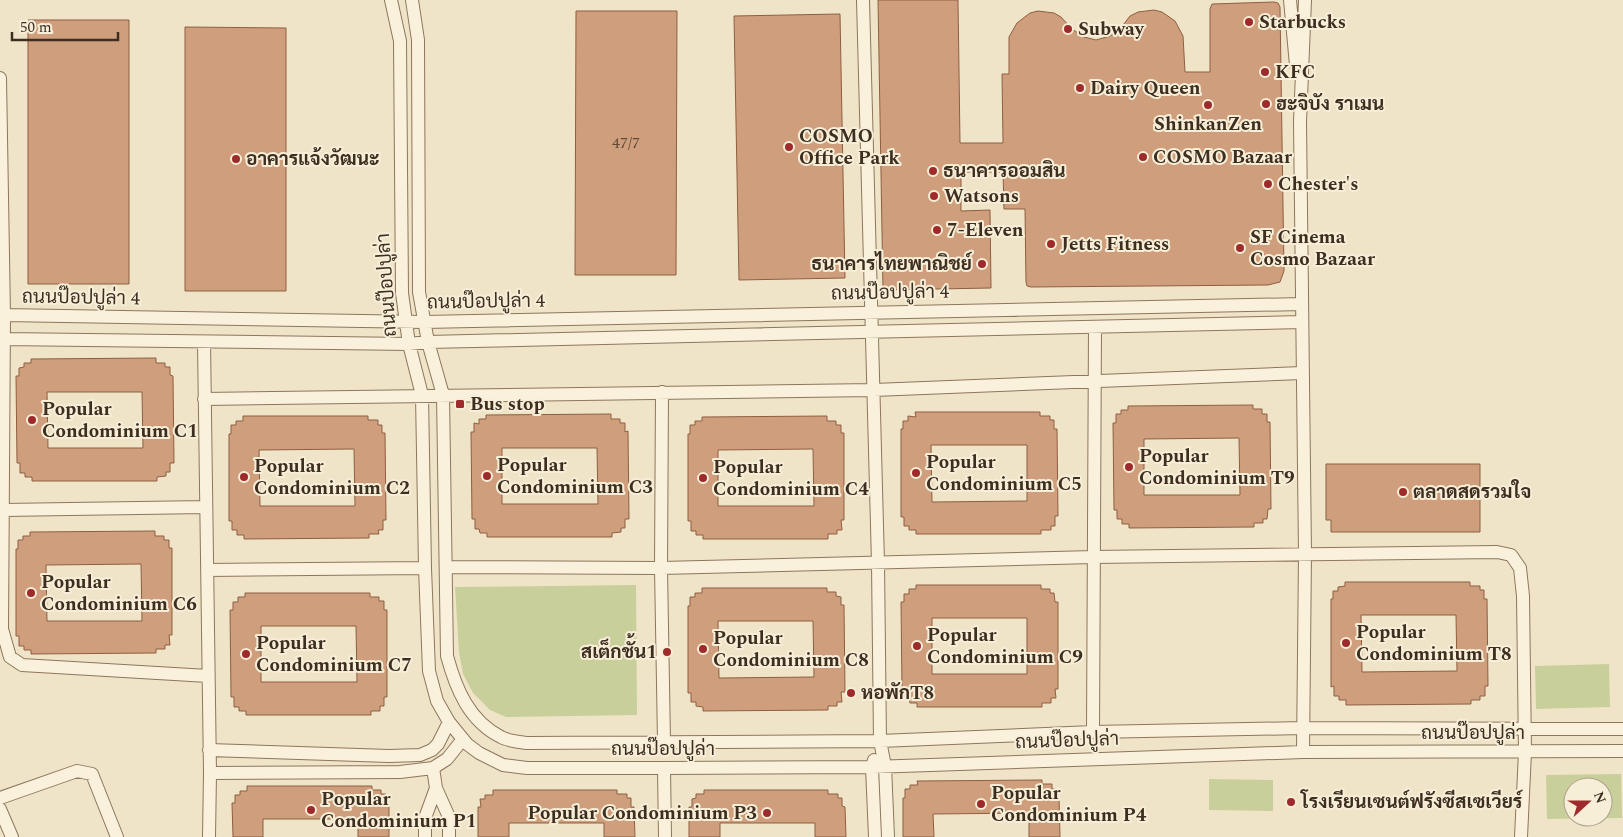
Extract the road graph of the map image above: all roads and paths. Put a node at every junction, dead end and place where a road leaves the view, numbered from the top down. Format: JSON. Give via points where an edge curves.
{"nodes":[{"id":1,"x":392,"y":0,"type":"edge"},
{"id":2,"x":412,"y":0,"type":"edge"},
{"id":3,"x":863,"y":0,"type":"edge"},
{"id":4,"x":1290,"y":0,"type":"edge"},
{"id":5,"x":1305,"y":0,"type":"edge"},
{"id":6,"x":0,"y":78,"type":"edge"},
{"id":7,"x":1300,"y":122,"type":"junction"},
{"id":8,"x":1302,"y":304,"type":"junction"},
{"id":9,"x":871,"y":313,"type":"junction"},
{"id":10,"x":4,"y":315,"type":"junction"},
{"id":11,"x":713,"y":316,"type":"junction"},
{"id":12,"x":155,"y":318,"type":"junction"},
{"id":13,"x":405,"y":322,"type":"junction"},
{"id":14,"x":424,"y":322,"type":"junction"},
{"id":15,"x":1302,"y":322,"type":"junction"},
{"id":16,"x":1095,"y":327,"type":"junction"},
{"id":17,"x":872,"y":332,"type":"junction"},
{"id":18,"x":713,"y":335,"type":"junction"},
{"id":19,"x":3,"y":340,"type":"junction"},
{"id":20,"x":155,"y":340,"type":"junction"},
{"id":21,"x":204,"y":342,"type":"junction"},
{"id":22,"x":428,"y":342,"type":"junction"},
{"id":23,"x":409,"y":344,"type":"junction"},
{"id":24,"x":1302,"y":373,"type":"junction"},
{"id":25,"x":1095,"y":381,"type":"junction"},
{"id":26,"x":874,"y":390,"type":"junction"},
{"id":27,"x":662,"y":392,"type":"junction"},
{"id":28,"x":422,"y":395,"type":"junction"},
{"id":29,"x":443,"y":395,"type":"junction"},
{"id":30,"x":204,"y":399,"type":"junction"},
{"id":31,"x":206,"y":507,"type":"junction"},
{"id":32,"x":3,"y":510,"type":"junction"},
{"id":33,"x":1305,"y":554,"type":"junction"},
{"id":34,"x":1093,"y":557,"type":"junction"},
{"id":35,"x":878,"y":563,"type":"junction"},
{"id":36,"x":425,"y":568,"type":"junction"},
{"id":37,"x":446,"y":568,"type":"junction"},
{"id":38,"x":661,"y":568,"type":"junction"},
{"id":39,"x":207,"y":570,"type":"junction"},
{"id":40,"x":208,"y":676,"type":"junction"},
{"id":41,"x":448,"y":722,"type":"junction"},
{"id":42,"x":1303,"y":728,"type":"junction"},
{"id":43,"x":1623,"y":729,"type":"edge"},
{"id":44,"x":1525,"y":730,"type":"junction"},
{"id":45,"x":1093,"y":732,"type":"junction"},
{"id":46,"x":463,"y":739,"type":"junction"},
{"id":47,"x":880,"y":741,"type":"junction"},
{"id":48,"x":664,"y":742,"type":"junction"},
{"id":49,"x":209,"y":750,"type":"junction"},
{"id":50,"x":1623,"y":751,"type":"edge"},
{"id":51,"x":1303,"y":752,"type":"junction"},
{"id":52,"x":1525,"y":752,"type":"junction"},
{"id":53,"x":885,"y":766,"type":"junction"},
{"id":54,"x":872,"y":767,"type":"junction"},
{"id":55,"x":433,"y":768,"type":"junction"},
{"id":56,"x":664,"y":768,"type":"junction"},
{"id":57,"x":210,"y":773,"type":"junction"},
{"id":58,"x":436,"y":788,"type":"junction"},
{"id":59,"x":0,"y":798,"type":"edge"},
{"id":60,"x":0,"y":809,"type":"edge"},
{"id":61,"x":12,"y":837,"type":"edge"},
{"id":62,"x":117,"y":837,"type":"edge"},
{"id":63,"x":208,"y":837,"type":"edge"},
{"id":64,"x":424,"y":837,"type":"edge"},
{"id":65,"x":449,"y":837,"type":"edge"},
{"id":66,"x":665,"y":837,"type":"edge"},
{"id":67,"x":874,"y":837,"type":"edge"},
{"id":68,"x":888,"y":837,"type":"edge"},
{"id":69,"x":1521,"y":837,"type":"edge"}],
"edges":[{"from":1,"to":13,"type":"street","name":"ถนนป๊อปปูล่า","via":[[400,41]]},
{"from":2,"to":14,"type":"street","name":"ถนนป๊อปปูล่า","via":[[418,40],[418,292]]},
{"from":3,"to":9,"type":"street"},
{"from":4,"to":7,"type":"street"},
{"from":5,"to":7,"type":"street"},
{"from":6,"to":10,"type":"street"},
{"from":7,"to":8,"type":"street"},
{"from":8,"to":9,"type":"street","name":"ถนนป๊อปปูล่า 4"},
{"from":8,"to":15,"type":"street"},
{"from":9,"to":11,"type":"street","name":"ถนนป๊อปปูล่า 4"},
{"from":9,"to":17,"type":"street"},
{"from":10,"to":12,"type":"street","name":"ถนนป๊อปปูล่า 4"},
{"from":10,"to":19,"type":"street","name":"ถนนป๊อปปูล่า 4"},
{"from":11,"to":14,"type":"street","name":"ถนนป๊อปปูล่า 4"},
{"from":11,"to":18,"type":"street"},
{"from":12,"to":13,"type":"street","name":"ถนนป๊อปปูล่า 4"},
{"from":12,"to":20,"type":"street"},
{"from":13,"to":14,"type":"street","name":"ถนนป๊อปปูล่า 4"},
{"from":13,"to":23,"type":"street","name":"ถนนป๊อปปูล่า"},
{"from":14,"to":22,"type":"street","name":"ถนนป๊อปปูล่า"},
{"from":15,"to":16,"type":"street","name":"ถนนป๊อปปูล่า 4"},
{"from":15,"to":24,"type":"street"},
{"from":16,"to":17,"type":"street","name":"ถนนป๊อปปูล่า 4"},
{"from":16,"to":25,"type":"street"},
{"from":17,"to":18,"type":"street","name":"ถนนป๊อปปูล่า 4"},
{"from":17,"to":26,"type":"street"},
{"from":18,"to":22,"type":"street","name":"ถนนป๊อปปูล่า 4"},
{"from":19,"to":20,"type":"street","name":"ถนนป๊อปปูล่า 4"},
{"from":19,"to":32,"type":"street"},
{"from":20,"to":21,"type":"street","name":"ถนนป๊อปปูล่า 4"},
{"from":21,"to":23,"type":"street","name":"ถนนป๊อปปูล่า 4"},
{"from":21,"to":30,"type":"street"},
{"from":22,"to":23,"type":"street","name":"ถนนป๊อปปูล่า 4"},
{"from":22,"to":29,"type":"street","name":"ถนนป๊อปปูล่า"},
{"from":23,"to":28,"type":"street","name":"ถนนป๊อปปูล่า"},
{"from":24,"to":25,"type":"street"},
{"from":24,"to":33,"type":"street"},
{"from":25,"to":26,"type":"street"},
{"from":25,"to":34,"type":"street"},
{"from":26,"to":27,"type":"street"},
{"from":26,"to":35,"type":"street"},
{"from":27,"to":29,"type":"street"},
{"from":27,"to":38,"type":"street"},
{"from":28,"to":29,"type":"street"},
{"from":28,"to":30,"type":"street"},
{"from":28,"to":36,"type":"street","name":"ถนนป๊อปปูล่า"},
{"from":29,"to":37,"type":"street","name":"ถนนป๊อปปูล่า"},
{"from":30,"to":31,"type":"street"},
{"from":31,"to":32,"type":"street"},
{"from":31,"to":39,"type":"street"},
{"from":32,"to":40,"type":"street","via":[[2,629],[10,656],[22,665]]},
{"from":33,"to":34,"type":"street"},
{"from":33,"to":42,"type":"street"},
{"from":33,"to":44,"type":"street","via":[[1497,552],[1510,555],[1520,568]]},
{"from":34,"to":35,"type":"street"},
{"from":34,"to":45,"type":"street"},
{"from":35,"to":38,"type":"street"},
{"from":35,"to":47,"type":"street"},
{"from":36,"to":39,"type":"street"},
{"from":36,"to":41,"type":"street","name":"ถนนป๊อปปูล่า","via":[[428,672]]},
{"from":37,"to":38,"type":"street"},
{"from":37,"to":48,"type":"street","name":"ถนนป๊อปปูล่า","via":[[447,656],[453,678],[470,711],[489,730],[502,738],[527,743]]},
{"from":38,"to":48,"type":"street"},
{"from":39,"to":40,"type":"street"},
{"from":40,"to":49,"type":"street"},
{"from":41,"to":46,"type":"street","name":"ถนนป๊อปปูล่า"},
{"from":41,"to":49,"type":"street","via":[[438,744],[420,755]]},
{"from":42,"to":44,"type":"street","name":"ถนนป๊อปปูล่า"},
{"from":42,"to":45,"type":"street","name":"ถนนป๊อปปูล่า"},
{"from":42,"to":51,"type":"street"},
{"from":43,"to":44,"type":"street","name":"ถนนป๊อปปูล่า"},
{"from":44,"to":52,"type":"street"},
{"from":45,"to":47,"type":"street","name":"ถนนป๊อปปูล่า"},
{"from":46,"to":55,"type":"street","via":[[447,759]]},
{"from":46,"to":56,"type":"street","name":"ถนนป๊อปปูล่า","via":[[478,753],[503,765],[528,768]]},
{"from":47,"to":48,"type":"street","name":"ถนนป๊อปปูล่า"},
{"from":47,"to":53,"type":"street"},
{"from":47,"to":54,"type":"street"},
{"from":49,"to":57,"type":"street"},
{"from":50,"to":52,"type":"street","name":"ถนนป๊อปปูล่า"},
{"from":51,"to":52,"type":"street","name":"ถนนป๊อปปูล่า"},
{"from":51,"to":53,"type":"street","name":"ถนนป๊อปปูล่า"},
{"from":52,"to":69,"type":"street"},
{"from":53,"to":54,"type":"street","name":"ถนนป๊อปปูล่า"},
{"from":53,"to":68,"type":"street"},
{"from":54,"to":56,"type":"street","name":"ถนนป๊อปปูล่า"},
{"from":54,"to":67,"type":"street"},
{"from":55,"to":57,"type":"street","via":[[400,772]]},
{"from":55,"to":58,"type":"street"},
{"from":56,"to":66,"type":"street"},
{"from":57,"to":63,"type":"street"},
{"from":58,"to":64,"type":"street","via":[[425,818]]},
{"from":58,"to":65,"type":"street","via":[[449,817]]},
{"from":59,"to":62,"type":"street","via":[[77,771],[92,774]]},
{"from":60,"to":61,"type":"street"}]}
